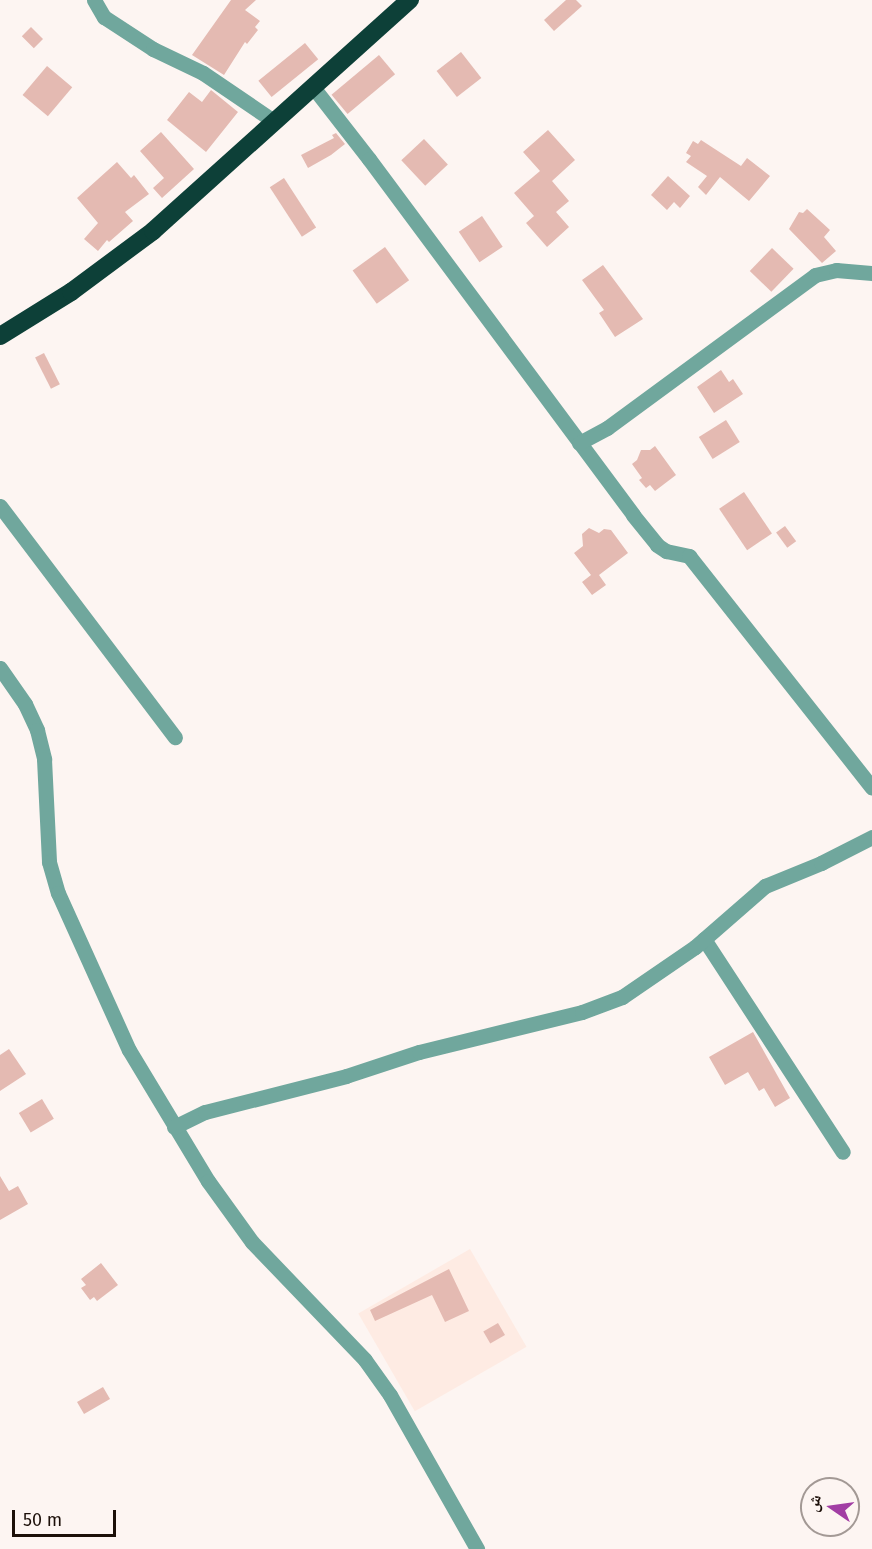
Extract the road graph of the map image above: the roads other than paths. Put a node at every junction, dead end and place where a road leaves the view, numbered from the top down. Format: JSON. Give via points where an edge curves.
{"nodes":[{"id":1,"x":94,"y":0,"type":"edge"},
{"id":2,"x":410,"y":0,"type":"edge"},
{"id":3,"x":313,"y":87,"type":"junction"},
{"id":4,"x":275,"y":122,"type":"junction"},
{"id":5,"x":872,"y":273,"type":"edge"},
{"id":6,"x":0,"y":336,"type":"edge"},
{"id":7,"x":579,"y":443,"type":"junction"},
{"id":8,"x":0,"y":506,"type":"edge"},
{"id":9,"x":0,"y":668,"type":"edge"},
{"id":10,"x":175,"y":737,"type":"dead end"},
{"id":11,"x":872,"y":788,"type":"edge"},
{"id":12,"x":872,"y":837,"type":"edge"},
{"id":13,"x":704,"y":939,"type":"junction"},
{"id":14,"x":174,"y":1127,"type":"junction"},
{"id":15,"x":843,"y":1152,"type":"dead end"},
{"id":16,"x":477,"y":1549,"type":"edge"}],
"edges":[{"from":1,"to":4,"type":"street","via":[[104,17],[153,49],[203,73]]},
{"from":2,"to":3,"type":"highway"},
{"from":3,"to":4,"type":"highway"},
{"from":3,"to":7,"type":"street"},
{"from":4,"to":6,"type":"highway","via":[[153,231],[71,292]]},
{"from":5,"to":7,"type":"street","via":[[836,270],[815,274],[607,428]]},
{"from":7,"to":11,"type":"street","via":[[657,545],[689,556],[714,585]]},
{"from":8,"to":10,"type":"street"},
{"from":9,"to":14,"type":"street","via":[[25,704],[37,730],[44,759],[49,862],[58,893],[129,1050]]},
{"from":12,"to":13,"type":"street","via":[[765,886]]},
{"from":13,"to":14,"type":"street","via":[[622,997],[606,1004],[205,1112]]},
{"from":13,"to":15,"type":"street"},
{"from":14,"to":16,"type":"street","via":[[252,1242],[365,1360],[390,1395]]}]}
